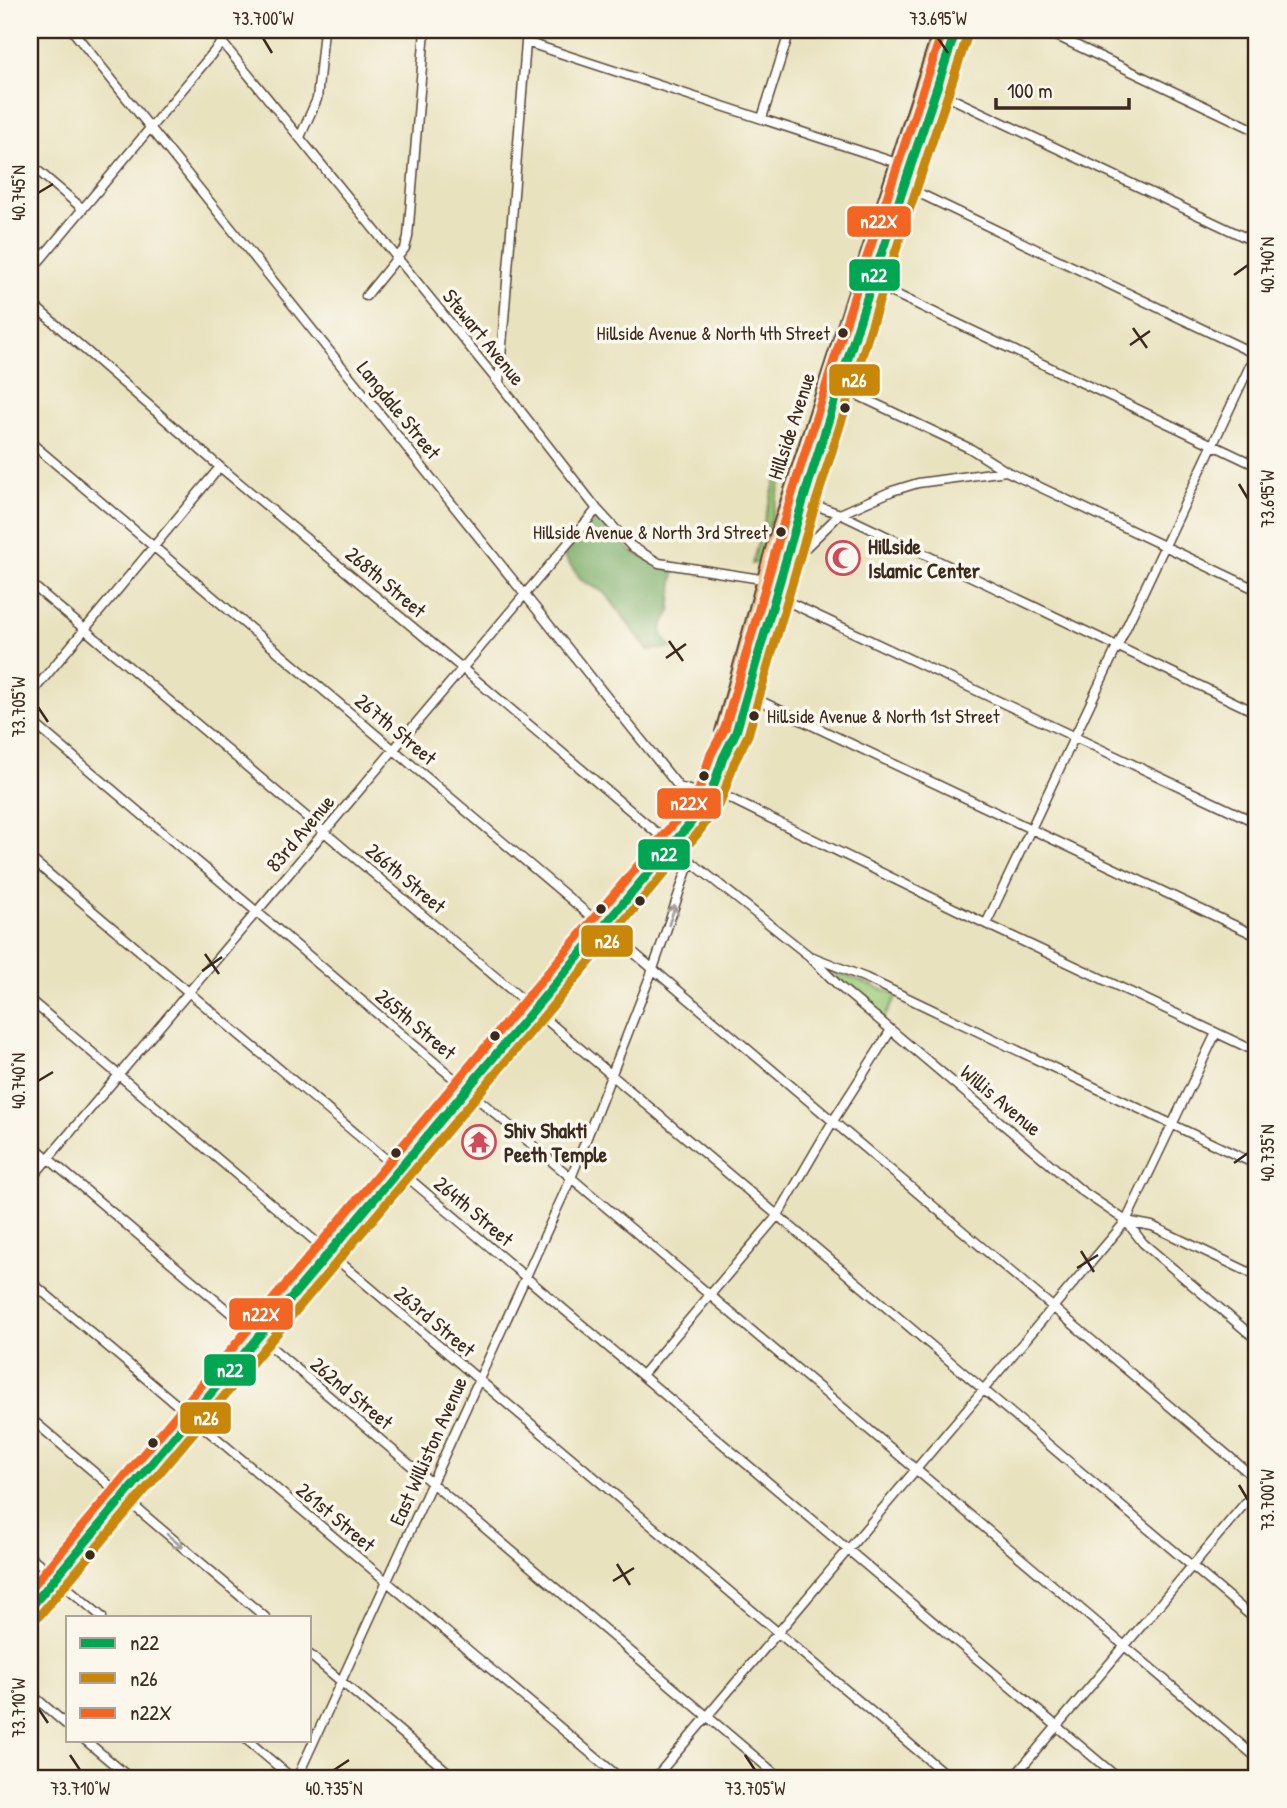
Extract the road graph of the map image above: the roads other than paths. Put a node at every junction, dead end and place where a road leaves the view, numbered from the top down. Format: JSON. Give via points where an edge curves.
{"nodes":[{"id":1,"x":72,"y":30,"type":"edge"},
{"id":2,"x":212,"y":30,"type":"edge"},
{"id":3,"x":222,"y":30,"type":"edge"},
{"id":4,"x":324,"y":30,"type":"edge"},
{"id":5,"x":425,"y":30,"type":"edge"},
{"id":6,"x":527,"y":30,"type":"edge"},
{"id":7,"x":790,"y":30,"type":"edge"},
{"id":8,"x":940,"y":30,"type":"edge"},
{"id":9,"x":956,"y":30,"type":"edge"},
{"id":10,"x":1044,"y":30,"type":"edge"},
{"id":11,"x":222,"y":42,"type":"junction"},
{"id":12,"x":526,"y":42,"type":"junction"},
{"id":13,"x":921,"y":86,"type":"junction"},
{"id":14,"x":936,"y":91,"type":"junction"},
{"id":15,"x":762,"y":118,"type":"junction"},
{"id":16,"x":151,"y":129,"type":"junction"},
{"id":17,"x":1257,"y":131,"type":"edge"},
{"id":18,"x":300,"y":137,"type":"junction"},
{"id":19,"x":897,"y":163,"type":"junction"},
{"id":20,"x":30,"y":164,"type":"edge"},
{"id":21,"x":904,"y":186,"type":"junction"},
{"id":22,"x":83,"y":209,"type":"junction"},
{"id":23,"x":1257,"y":243,"type":"edge"},
{"id":24,"x":397,"y":258,"type":"junction"},
{"id":25,"x":30,"y":272,"type":"edge"},
{"id":26,"x":866,"y":280,"type":"junction"},
{"id":27,"x":366,"y":296,"type":"dead end"},
{"id":28,"x":30,"y":302,"type":"edge"},
{"id":29,"x":1257,"y":353,"type":"edge"},
{"id":30,"x":499,"y":383,"type":"junction"},
{"id":31,"x":840,"y":387,"type":"junction"},
{"id":32,"x":30,"y":442,"type":"edge"},
{"id":33,"x":1213,"y":445,"type":"junction"},
{"id":34,"x":1257,"y":466,"type":"edge"},
{"id":35,"x":220,"y":467,"type":"junction"},
{"id":36,"x":1006,"y":471,"type":"junction"},
{"id":37,"x":803,"y":501,"type":"junction"},
{"id":38,"x":597,"y":509,"type":"junction"},
{"id":39,"x":840,"y":514,"type":"junction"},
{"id":40,"x":154,"y":547,"type":"junction"},
{"id":41,"x":1166,"y":547,"type":"junction"},
{"id":42,"x":781,"y":577,"type":"junction"},
{"id":43,"x":763,"y":580,"type":"junction"},
{"id":44,"x":30,"y":583,"type":"edge"},
{"id":45,"x":1257,"y":590,"type":"edge"},
{"id":46,"x":525,"y":594,"type":"junction"},
{"id":47,"x":776,"y":596,"type":"junction"},
{"id":48,"x":85,"y":629,"type":"junction"},
{"id":49,"x":1117,"y":646,"type":"junction"},
{"id":50,"x":462,"y":668,"type":"junction"},
{"id":51,"x":30,"y":695,"type":"edge"},
{"id":52,"x":748,"y":695,"type":"junction"},
{"id":53,"x":1257,"y":713,"type":"edge"},
{"id":54,"x":30,"y":720,"type":"edge"},
{"id":55,"x":1074,"y":737,"type":"junction"},
{"id":56,"x":393,"y":750,"type":"junction"},
{"id":57,"x":723,"y":758,"type":"junction"},
{"id":58,"x":710,"y":796,"type":"junction"},
{"id":59,"x":1257,"y":823,"type":"edge"},
{"id":60,"x":1030,"y":828,"type":"junction"},
{"id":61,"x":324,"y":831,"type":"junction"},
{"id":62,"x":673,"y":845,"type":"junction"},
{"id":63,"x":30,"y":858,"type":"edge"},
{"id":64,"x":690,"y":861,"type":"junction"},
{"id":65,"x":721,"y":886,"type":"joint"},
{"id":66,"x":256,"y":912,"type":"junction"},
{"id":67,"x":986,"y":924,"type":"junction"},
{"id":68,"x":604,"y":928,"type":"junction"},
{"id":69,"x":1257,"y":936,"type":"edge"},
{"id":70,"x":808,"y":955,"type":"junction"},
{"id":71,"x":653,"y":969,"type":"junction"},
{"id":72,"x":189,"y":992,"type":"junction"},
{"id":73,"x":30,"y":1000,"type":"edge"},
{"id":74,"x":535,"y":1010,"type":"junction"},
{"id":75,"x":891,"y":1030,"type":"junction"},
{"id":76,"x":1216,"y":1033,"type":"junction"},
{"id":77,"x":1257,"y":1052,"type":"edge"},
{"id":78,"x":118,"y":1075,"type":"junction"},
{"id":79,"x":612,"y":1075,"type":"junction"},
{"id":80,"x":468,"y":1090,"type":"junction"},
{"id":81,"x":833,"y":1121,"type":"junction"},
{"id":82,"x":1173,"y":1125,"type":"junction"},
{"id":83,"x":30,"y":1143,"type":"edge"},
{"id":84,"x":48,"y":1158,"type":"junction"},
{"id":85,"x":1257,"y":1165,"type":"edge"},
{"id":86,"x":400,"y":1171,"type":"junction"},
{"id":87,"x":571,"y":1178,"type":"junction"},
{"id":88,"x":30,"y":1180,"type":"edge"},
{"id":89,"x":778,"y":1214,"type":"junction"},
{"id":90,"x":1126,"y":1221,"type":"junction"},
{"id":91,"x":330,"y":1254,"type":"junction"},
{"id":92,"x":1257,"y":1276,"type":"edge"},
{"id":93,"x":527,"y":1278,"type":"junction"},
{"id":94,"x":30,"y":1281,"type":"edge"},
{"id":95,"x":710,"y":1295,"type":"junction"},
{"id":96,"x":1054,"y":1308,"type":"junction"},
{"id":97,"x":259,"y":1337,"type":"junction"},
{"id":98,"x":1257,"y":1340,"type":"edge"},
{"id":99,"x":642,"y":1375,"type":"junction"},
{"id":100,"x":478,"y":1380,"type":"junction"},
{"id":101,"x":985,"y":1390,"type":"junction"},
{"id":102,"x":191,"y":1417,"type":"junction"},
{"id":103,"x":30,"y":1418,"type":"edge"},
{"id":104,"x":917,"y":1471,"type":"junction"},
{"id":105,"x":1257,"y":1480,"type":"edge"},
{"id":106,"x":432,"y":1484,"type":"junction"},
{"id":107,"x":1257,"y":1489,"type":"edge"},
{"id":108,"x":123,"y":1497,"type":"junction"},
{"id":109,"x":849,"y":1550,"type":"junction"},
{"id":110,"x":30,"y":1556,"type":"edge"},
{"id":111,"x":1193,"y":1566,"type":"junction"},
{"id":112,"x":56,"y":1578,"type":"junction"},
{"id":113,"x":387,"y":1582,"type":"junction"},
{"id":114,"x":30,"y":1608,"type":"edge"},
{"id":115,"x":101,"y":1616,"type":"edge"},
{"id":116,"x":264,"y":1616,"type":"edge"},
{"id":117,"x":1257,"y":1620,"type":"edge"},
{"id":118,"x":778,"y":1634,"type":"junction"},
{"id":119,"x":1125,"y":1646,"type":"junction"},
{"id":120,"x":312,"y":1658,"type":"edge"},
{"id":121,"x":342,"y":1683,"type":"junction"},
{"id":122,"x":30,"y":1693,"type":"edge"},
{"id":123,"x":708,"y":1717,"type":"junction"},
{"id":124,"x":66,"y":1724,"type":"edge"},
{"id":125,"x":1057,"y":1727,"type":"junction"},
{"id":126,"x":87,"y":1742,"type":"edge"},
{"id":127,"x":250,"y":1742,"type":"edge"},
{"id":128,"x":1257,"y":1758,"type":"edge"},
{"id":129,"x":130,"y":1778,"type":"edge"},
{"id":130,"x":295,"y":1778,"type":"edge"},
{"id":131,"x":455,"y":1778,"type":"edge"},
{"id":132,"x":620,"y":1778,"type":"edge"},
{"id":133,"x":655,"y":1778,"type":"edge"},
{"id":134,"x":780,"y":1778,"type":"edge"},
{"id":135,"x":950,"y":1778,"type":"edge"},
{"id":136,"x":1013,"y":1778,"type":"edge"},
{"id":137,"x":1118,"y":1778,"type":"edge"}],
"edges":[{"from":1,"to":16,"type":"street","name":"Langdale Street"},
{"from":2,"to":11,"type":"street","name":"Stewart Avenue"},
{"from":3,"to":11,"type":"street"},
{"from":4,"to":18,"type":"street","via":[[317,99]]},
{"from":5,"to":24,"type":"street","via":[[408,237]]},
{"from":6,"to":12,"type":"street"},
{"from":7,"to":15,"type":"street"},
{"from":8,"to":13,"type":"main road","name":"Hillside Avenue"},
{"from":9,"to":14,"type":"main road","name":"Hillside Avenue"},
{"from":10,"to":17,"type":"street"},
{"from":11,"to":16,"type":"street"},
{"from":11,"to":18,"type":"street","name":"Stewart Avenue"},
{"from":12,"to":15,"type":"street"},
{"from":12,"to":30,"type":"street"},
{"from":13,"to":14,"type":"street"},
{"from":13,"to":19,"type":"main road","name":"Hillside Avenue"},
{"from":14,"to":21,"type":"main road","name":"Hillside Avenue"},
{"from":14,"to":23,"type":"street"},
{"from":15,"to":19,"type":"street"},
{"from":16,"to":22,"type":"street"},
{"from":16,"to":46,"type":"street","name":"Langdale Street"},
{"from":18,"to":24,"type":"street","name":"Stewart Avenue"},
{"from":19,"to":26,"type":"main road","name":"Hillside Avenue"},
{"from":20,"to":22,"type":"street"},
{"from":21,"to":26,"type":"main road","name":"Hillside Avenue"},
{"from":21,"to":29,"type":"street"},
{"from":22,"to":25,"type":"street"},
{"from":24,"to":27,"type":"street"},
{"from":24,"to":30,"type":"street","name":"Stewart Avenue"},
{"from":26,"to":31,"type":"main road","name":"Hillside Avenue"},
{"from":26,"to":33,"type":"street"},
{"from":26,"to":43,"type":"main road","name":"Hillside Avenue"},
{"from":28,"to":35,"type":"street","name":"268th Street"},
{"from":29,"to":33,"type":"street"},
{"from":30,"to":38,"type":"street","name":"Stewart Avenue"},
{"from":31,"to":36,"type":"street","via":[[971,449]]},
{"from":31,"to":37,"type":"main road","name":"Hillside Avenue"},
{"from":32,"to":40,"type":"street","name":"267th Street"},
{"from":33,"to":34,"type":"street"},
{"from":33,"to":41,"type":"street"},
{"from":35,"to":40,"type":"street"},
{"from":35,"to":50,"type":"street","name":"268th Street"},
{"from":36,"to":39,"type":"street","via":[[918,483]]},
{"from":36,"to":41,"type":"street"},
{"from":37,"to":39,"type":"street"},
{"from":37,"to":42,"type":"main road","name":"Hillside Avenue"},
{"from":38,"to":43,"type":"street","name":"Stewart Avenue","via":[[631,546],[659,563]]},
{"from":38,"to":46,"type":"street","name":"83rd Avenue"},
{"from":39,"to":42,"type":"street","via":[[793,558]]},
{"from":39,"to":49,"type":"street"},
{"from":40,"to":48,"type":"street"},
{"from":40,"to":56,"type":"street","name":"267th Street"},
{"from":41,"to":45,"type":"street"},
{"from":41,"to":49,"type":"street"},
{"from":42,"to":43,"type":"street","name":"Stewart Avenue"},
{"from":42,"to":47,"type":"main road","name":"Hillside Avenue"},
{"from":43,"to":57,"type":"main road","name":"Hillside Avenue","via":[[722,732]]},
{"from":44,"to":48,"type":"street","name":"266th Street"},
{"from":46,"to":50,"type":"street","name":"83rd Avenue"},
{"from":46,"to":58,"type":"street","name":"Langdale Street","via":[[679,787]]},
{"from":47,"to":52,"type":"main road","name":"Hillside Avenue"},
{"from":47,"to":55,"type":"street"},
{"from":48,"to":51,"type":"street"},
{"from":48,"to":61,"type":"street","name":"266th Street"},
{"from":49,"to":53,"type":"street"},
{"from":49,"to":55,"type":"street"},
{"from":50,"to":56,"type":"street","name":"83rd Avenue"},
{"from":50,"to":62,"type":"street","name":"268th Street"},
{"from":52,"to":57,"type":"main road","name":"Hillside Avenue"},
{"from":52,"to":60,"type":"street"},
{"from":54,"to":66,"type":"street","name":"265th Street"},
{"from":55,"to":59,"type":"street"},
{"from":55,"to":60,"type":"street"},
{"from":56,"to":61,"type":"street","name":"83rd Avenue"},
{"from":56,"to":68,"type":"street","name":"267th Street"},
{"from":57,"to":58,"type":"main road","name":"Hillside Avenue"},
{"from":58,"to":62,"type":"main road","name":"Hillside Avenue"},
{"from":58,"to":67,"type":"street","name":"Langdale Street","via":[[729,798]]},
{"from":60,"to":67,"type":"street"},
{"from":60,"to":69,"type":"street"},
{"from":61,"to":66,"type":"street","name":"83rd Avenue"},
{"from":61,"to":74,"type":"street","name":"266th Street"},
{"from":62,"to":64,"type":"street","name":"268th Street"},
{"from":62,"to":68,"type":"main road","name":"Hillside Avenue"},
{"from":63,"to":72,"type":"street","name":"264th Street"},
{"from":64,"to":65,"type":"street","name":"268th Street"},
{"from":71,"to":64,"type":"street","name":"East Williston Avenue","one_way":true},
{"from":65,"to":70,"type":"street","name":"Willis Avenue"},
{"from":66,"to":72,"type":"street","name":"83rd Avenue"},
{"from":66,"to":80,"type":"street","name":"265th Street"},
{"from":67,"to":76,"type":"street","name":"Langdale Street"},
{"from":68,"to":71,"type":"street","name":"267th Street"},
{"from":68,"to":74,"type":"main road","name":"Hillside Avenue"},
{"from":70,"to":75,"type":"street","name":"Willis Avenue"},
{"from":70,"to":82,"type":"street","via":[[866,978]]},
{"from":71,"to":79,"type":"street","name":"East Williston Avenue"},
{"from":71,"to":81,"type":"street","name":"267th Street"},
{"from":72,"to":78,"type":"street","name":"83rd Avenue"},
{"from":72,"to":86,"type":"street","name":"264th Street"},
{"from":73,"to":78,"type":"street","name":"263rd Street"},
{"from":74,"to":79,"type":"street","name":"266th Street"},
{"from":74,"to":80,"type":"main road","name":"Hillside Avenue"},
{"from":75,"to":81,"type":"street"},
{"from":75,"to":90,"type":"street","name":"Willis Avenue","via":[[1082,1191]]},
{"from":76,"to":77,"type":"street","name":"Langdale Street"},
{"from":76,"to":82,"type":"street"},
{"from":78,"to":84,"type":"street","name":"83rd Avenue"},
{"from":78,"to":91,"type":"street","name":"263rd Street"},
{"from":79,"to":87,"type":"street","name":"East Williston Avenue"},
{"from":79,"to":89,"type":"street","name":"266th Street"},
{"from":80,"to":86,"type":"main road","name":"Hillside Avenue"},
{"from":80,"to":87,"type":"street","name":"265th Street"},
{"from":81,"to":89,"type":"street"},
{"from":81,"to":96,"type":"street","name":"267th Street"},
{"from":82,"to":85,"type":"street"},
{"from":82,"to":90,"type":"street"},
{"from":83,"to":84,"type":"street","name":"262nd Street"},
{"from":84,"to":88,"type":"street","name":"83rd Avenue"},
{"from":84,"to":97,"type":"street","name":"262nd Street"},
{"from":86,"to":91,"type":"main road","name":"Hillside Avenue"},
{"from":86,"to":93,"type":"street","name":"264th Street"},
{"from":87,"to":93,"type":"street","name":"East Williston Avenue"},
{"from":87,"to":95,"type":"street","name":"265th Street"},
{"from":89,"to":95,"type":"street"},
{"from":89,"to":101,"type":"street","name":"266th Street"},
{"from":90,"to":92,"type":"street","via":[[1152,1226]]},
{"from":90,"to":96,"type":"street"},
{"from":90,"to":98,"type":"street","name":"Willis Avenue","via":[[1143,1243]]},
{"from":91,"to":97,"type":"main road","name":"Hillside Avenue"},
{"from":91,"to":100,"type":"street","name":"263rd Street"},
{"from":93,"to":99,"type":"street","name":"264th Street"},
{"from":93,"to":100,"type":"street","name":"East Williston Avenue"},
{"from":94,"to":102,"type":"street","name":"261st Street"},
{"from":95,"to":99,"type":"street"},
{"from":95,"to":104,"type":"street","name":"265th Street"},
{"from":96,"to":101,"type":"street"},
{"from":96,"to":105,"type":"street","name":"267th Street"},
{"from":97,"to":102,"type":"main road","name":"Hillside Avenue"},
{"from":97,"to":106,"type":"street","name":"262nd Street"},
{"from":99,"to":109,"type":"street","name":"264th Street"},
{"from":100,"to":106,"type":"street","name":"East Williston Avenue"},
{"from":100,"to":118,"type":"street","name":"263rd Street"},
{"from":101,"to":104,"type":"street"},
{"from":101,"to":111,"type":"street","name":"266th Street"},
{"from":102,"to":108,"type":"main road","name":"Hillside Avenue"},
{"from":102,"to":113,"type":"street","name":"261st Street"},
{"from":103,"to":108,"type":"street"},
{"from":104,"to":109,"type":"street"},
{"from":104,"to":119,"type":"street","name":"265th Street"},
{"from":106,"to":113,"type":"street","name":"East Williston Avenue"},
{"from":106,"to":123,"type":"street","name":"262nd Street"},
{"from":107,"to":111,"type":"street"},
{"from":108,"to":112,"type":"main road","name":"Hillside Avenue"},
{"from":108,"to":116,"type":"street","one_way":true},
{"from":109,"to":118,"type":"street"},
{"from":109,"to":125,"type":"street","name":"264th Street"},
{"from":110,"to":112,"type":"street"},
{"from":111,"to":117,"type":"street","name":"266th Street"},
{"from":111,"to":119,"type":"street"},
{"from":112,"to":114,"type":"main road","name":"Hillside Avenue"},
{"from":112,"to":115,"type":"street"},
{"from":113,"to":121,"type":"street","name":"East Williston Avenue"},
{"from":113,"to":132,"type":"street","name":"261st Street"},
{"from":118,"to":123,"type":"street"},
{"from":118,"to":135,"type":"street","name":"263rd Street"},
{"from":119,"to":125,"type":"street"},
{"from":119,"to":128,"type":"street","name":"265th Street"},
{"from":120,"to":121,"type":"street"},
{"from":121,"to":130,"type":"street","name":"East Williston Avenue"},
{"from":121,"to":131,"type":"street"},
{"from":122,"to":124,"type":"street"},
{"from":123,"to":133,"type":"street"},
{"from":123,"to":134,"type":"street","name":"262nd Street"},
{"from":125,"to":136,"type":"street"},
{"from":125,"to":137,"type":"street","name":"264th Street"},
{"from":126,"to":129,"type":"street"},
{"from":127,"to":130,"type":"street"}]}
